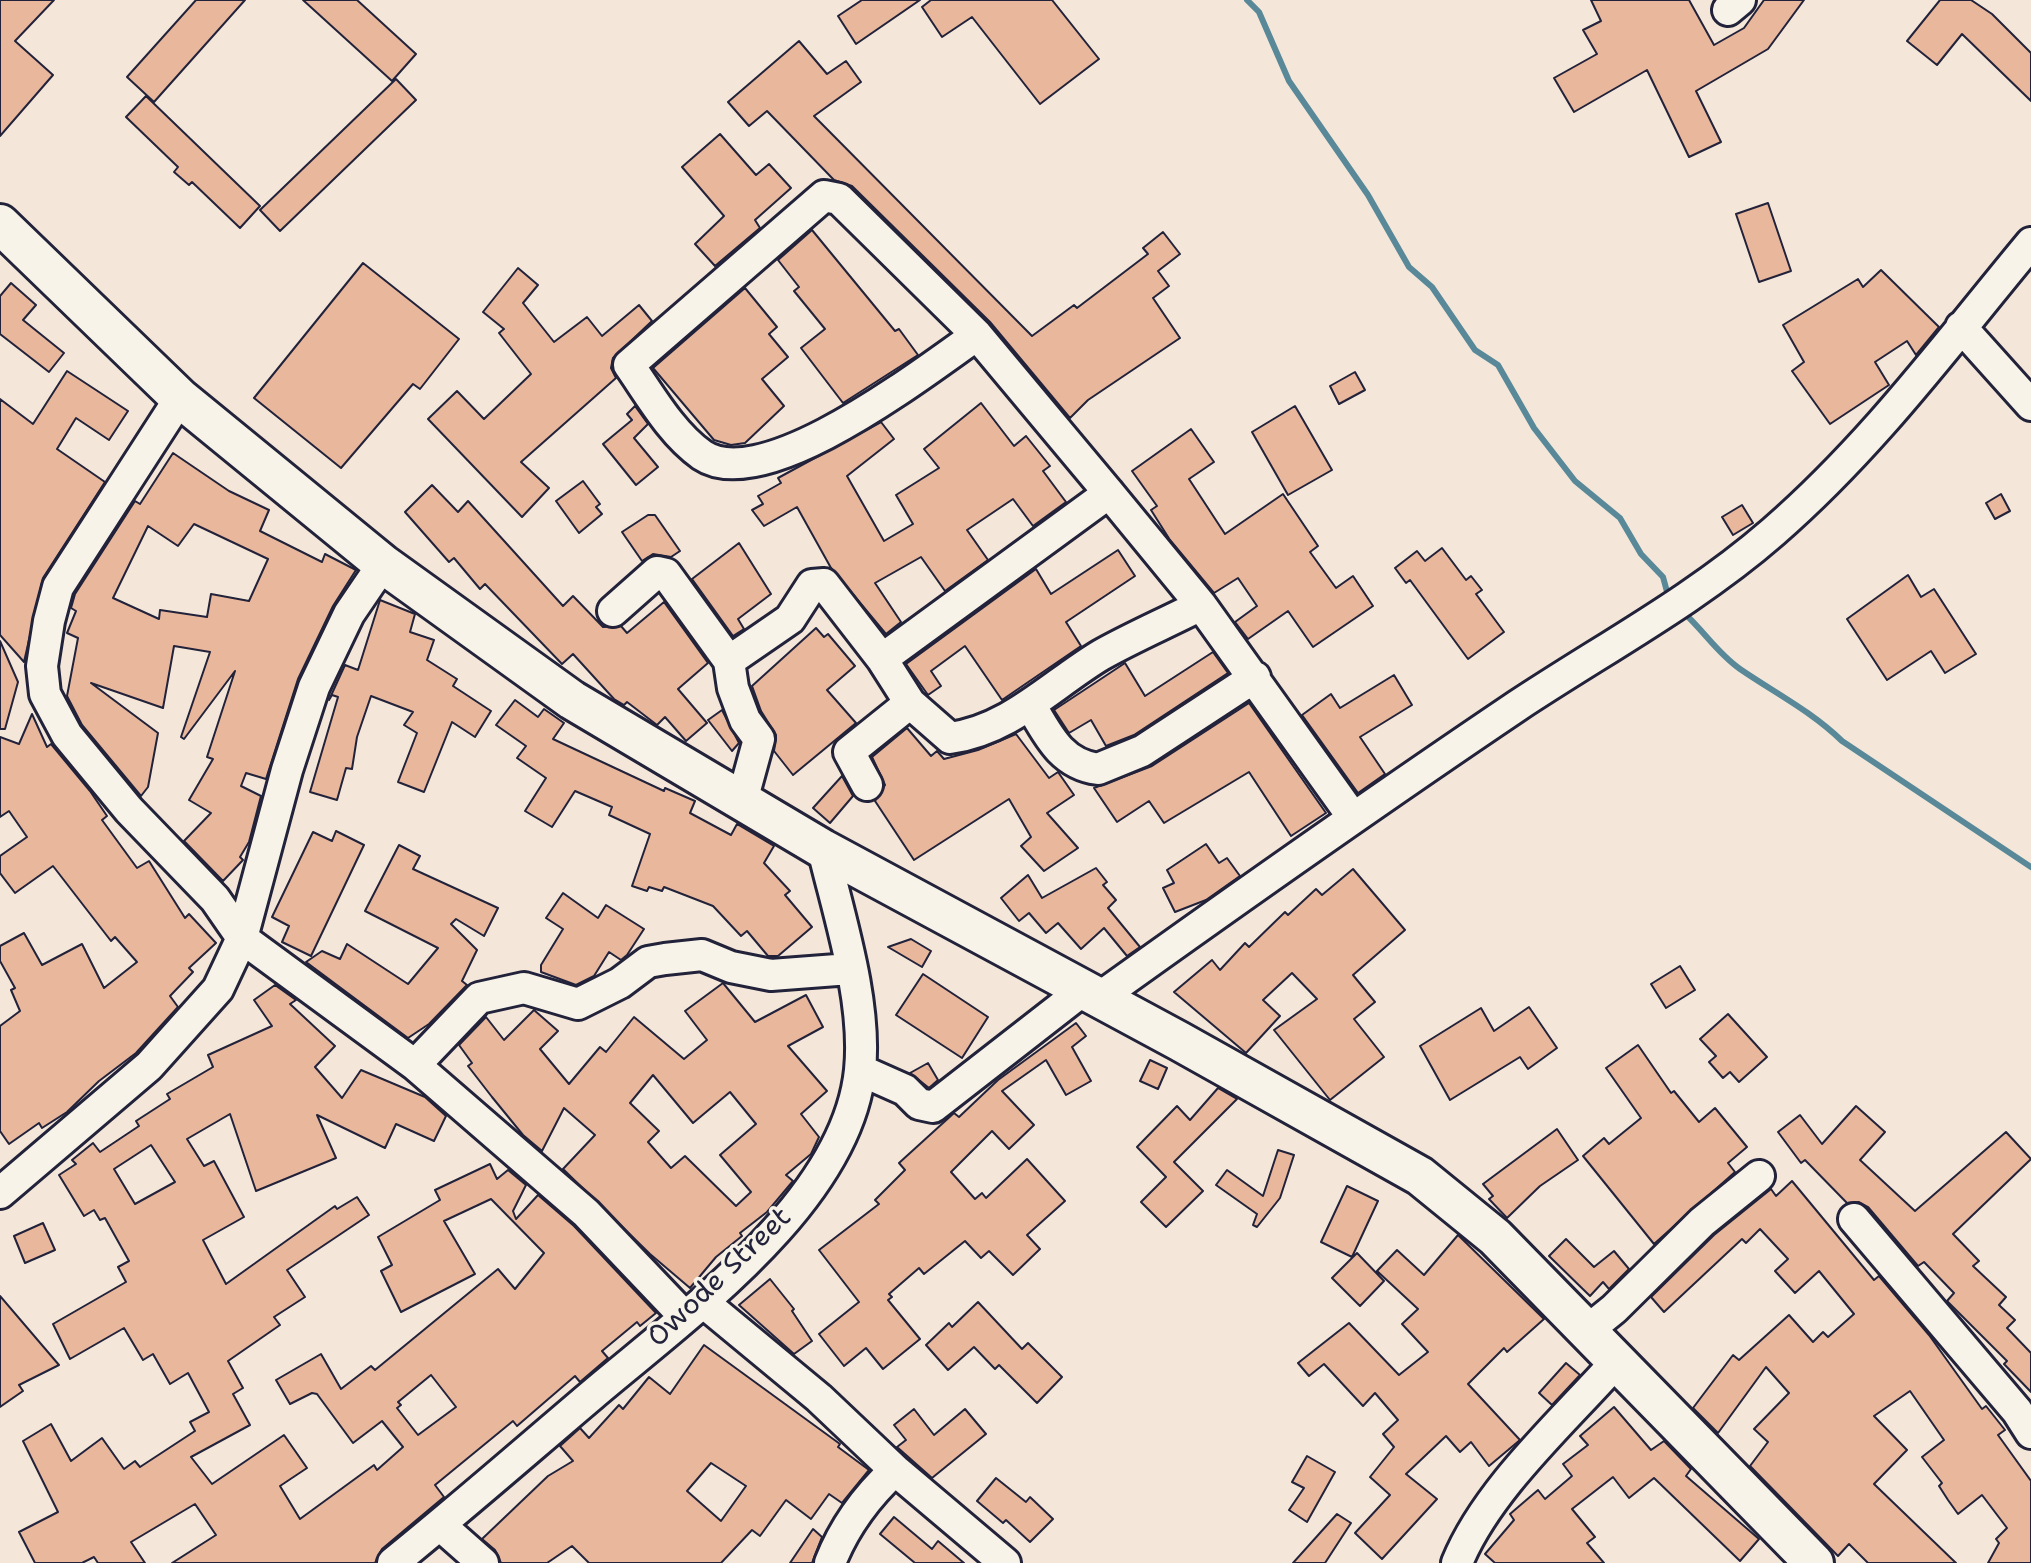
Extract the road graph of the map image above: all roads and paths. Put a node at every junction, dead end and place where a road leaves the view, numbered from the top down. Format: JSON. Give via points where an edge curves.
{"nodes":[{"id":1,"x":0,"y":224,"type":"edge"},
{"id":2,"x":2031,"y":243,"type":"edge"},
{"id":3,"x":1961,"y":327,"type":"junction"},
{"id":4,"x":977,"y":335,"type":"junction"},
{"id":5,"x":180,"y":398,"type":"junction"},
{"id":6,"x":2031,"y":405,"type":"edge"},
{"id":7,"x":1109,"y":493,"type":"junction"},
{"id":8,"x":383,"y":564,"type":"junction"},
{"id":9,"x":1201,"y":605,"type":"junction"},
{"id":10,"x":613,"y":611,"type":"dead end"},
{"id":11,"x":882,"y":659,"type":"junction"},
{"id":12,"x":729,"y":661,"type":"junction"},
{"id":13,"x":1255,"y":677,"type":"junction"},
{"id":14,"x":910,"y":703,"type":"junction"},
{"id":15,"x":1031,"y":706,"type":"junction"},
{"id":16,"x":867,"y":785,"type":"dead end"},
{"id":17,"x":742,"y":801,"type":"junction"},
{"id":18,"x":1352,"y":816,"type":"junction"},
{"id":19,"x":823,"y":849,"type":"junction"},
{"id":20,"x":242,"y":938,"type":"junction"},
{"id":21,"x":850,"y":969,"type":"junction"},
{"id":22,"x":1090,"y":994,"type":"junction"},
{"id":23,"x":415,"y":1065,"type":"junction"},
{"id":24,"x":860,"y":1070,"type":"junction"},
{"id":25,"x":1759,"y":1176,"type":"dead end"},
{"id":26,"x":0,"y":1193,"type":"edge"},
{"id":27,"x":1854,"y":1219,"type":"dead end"},
{"id":28,"x":694,"y":1309,"type":"junction"},
{"id":29,"x":1588,"y":1330,"type":"junction"},
{"id":30,"x":1616,"y":1362,"type":"junction"},
{"id":31,"x":2031,"y":1433,"type":"edge"},
{"id":32,"x":895,"y":1470,"type":"junction"},
{"id":33,"x":440,"y":1525,"type":"junction"},
{"id":34,"x":1804,"y":1560,"type":"edge"},
{"id":35,"x":393,"y":1563,"type":"edge"},
{"id":36,"x":483,"y":1563,"type":"edge"},
{"id":37,"x":830,"y":1563,"type":"edge"},
{"id":38,"x":1005,"y":1563,"type":"edge"},
{"id":39,"x":1457,"y":1563,"type":"edge"}],
"edges":[{"from":1,"to":5,"type":"main road"},
{"from":2,"to":3,"type":"street"},
{"from":3,"to":6,"type":"street"},
{"from":3,"to":18,"type":"street","via":[[1888,420],[1770,534],[1658,618]]},
{"from":4,"to":4,"type":"street","via":[[839,199],[824,196],[629,365],[677,433],[704,456],[740,464],[783,453],[846,424]]},
{"from":4,"to":7,"type":"street"},
{"from":5,"to":8,"type":"main road"},
{"from":5,"to":20,"type":"street","via":[[58,587],[42,666],[45,694],[67,735],[129,810],[215,899]]},
{"from":7,"to":9,"type":"street"},
{"from":7,"to":11,"type":"street"},
{"from":8,"to":17,"type":"main road","via":[[572,700]]},
{"from":8,"to":20,"type":"street","via":[[349,614],[314,687]]},
{"from":9,"to":13,"type":"street"},
{"from":9,"to":15,"type":"street","via":[[1100,656]]},
{"from":10,"to":12,"type":"street","via":[[657,572],[666,574]]},
{"from":11,"to":12,"type":"street","via":[[824,584],[812,585],[790,619]]},
{"from":11,"to":14,"type":"street"},
{"from":12,"to":17,"type":"street","via":[[745,720],[759,739]]},
{"from":13,"to":15,"type":"street","via":[[1142,751],[1098,769],[1069,760],[1055,747]]},
{"from":13,"to":18,"type":"street"},
{"from":14,"to":15,"type":"street","via":[[950,738],[970,735]]},
{"from":14,"to":16,"type":"street","via":[[849,752]]},
{"from":17,"to":19,"type":"main road"},
{"from":18,"to":22,"type":"street"},
{"from":19,"to":21,"type":"street","name":"Owode Street"},
{"from":19,"to":22,"type":"main road"},
{"from":20,"to":23,"type":"street"},
{"from":20,"to":26,"type":"street","via":[[218,989],[149,1066]]},
{"from":21,"to":23,"type":"street","via":[[771,975],[702,955],[648,962],[578,1004],[524,988],[479,998]]},
{"from":21,"to":24,"type":"street","name":"Owode Street"},
{"from":22,"to":24,"type":"street","via":[[933,1107]]},
{"from":22,"to":29,"type":"main road","via":[[1420,1176],[1495,1237]]},
{"from":23,"to":28,"type":"street"},
{"from":24,"to":28,"type":"street","name":"Owode Street","via":[[845,1128],[813,1184],[767,1241]]},
{"from":25,"to":29,"type":"street"},
{"from":27,"to":31,"type":"street"},
{"from":28,"to":32,"type":"street","via":[[819,1398]]},
{"from":28,"to":33,"type":"street","name":"Owode Street"},
{"from":29,"to":30,"type":"main road"},
{"from":30,"to":34,"type":"main road"},
{"from":30,"to":39,"type":"street","via":[[1506,1486]]},
{"from":32,"to":37,"type":"street","via":[[874,1489]]},
{"from":32,"to":38,"type":"street"},
{"from":33,"to":35,"type":"street","name":"Owode Street"},
{"from":33,"to":36,"type":"street"}]}
